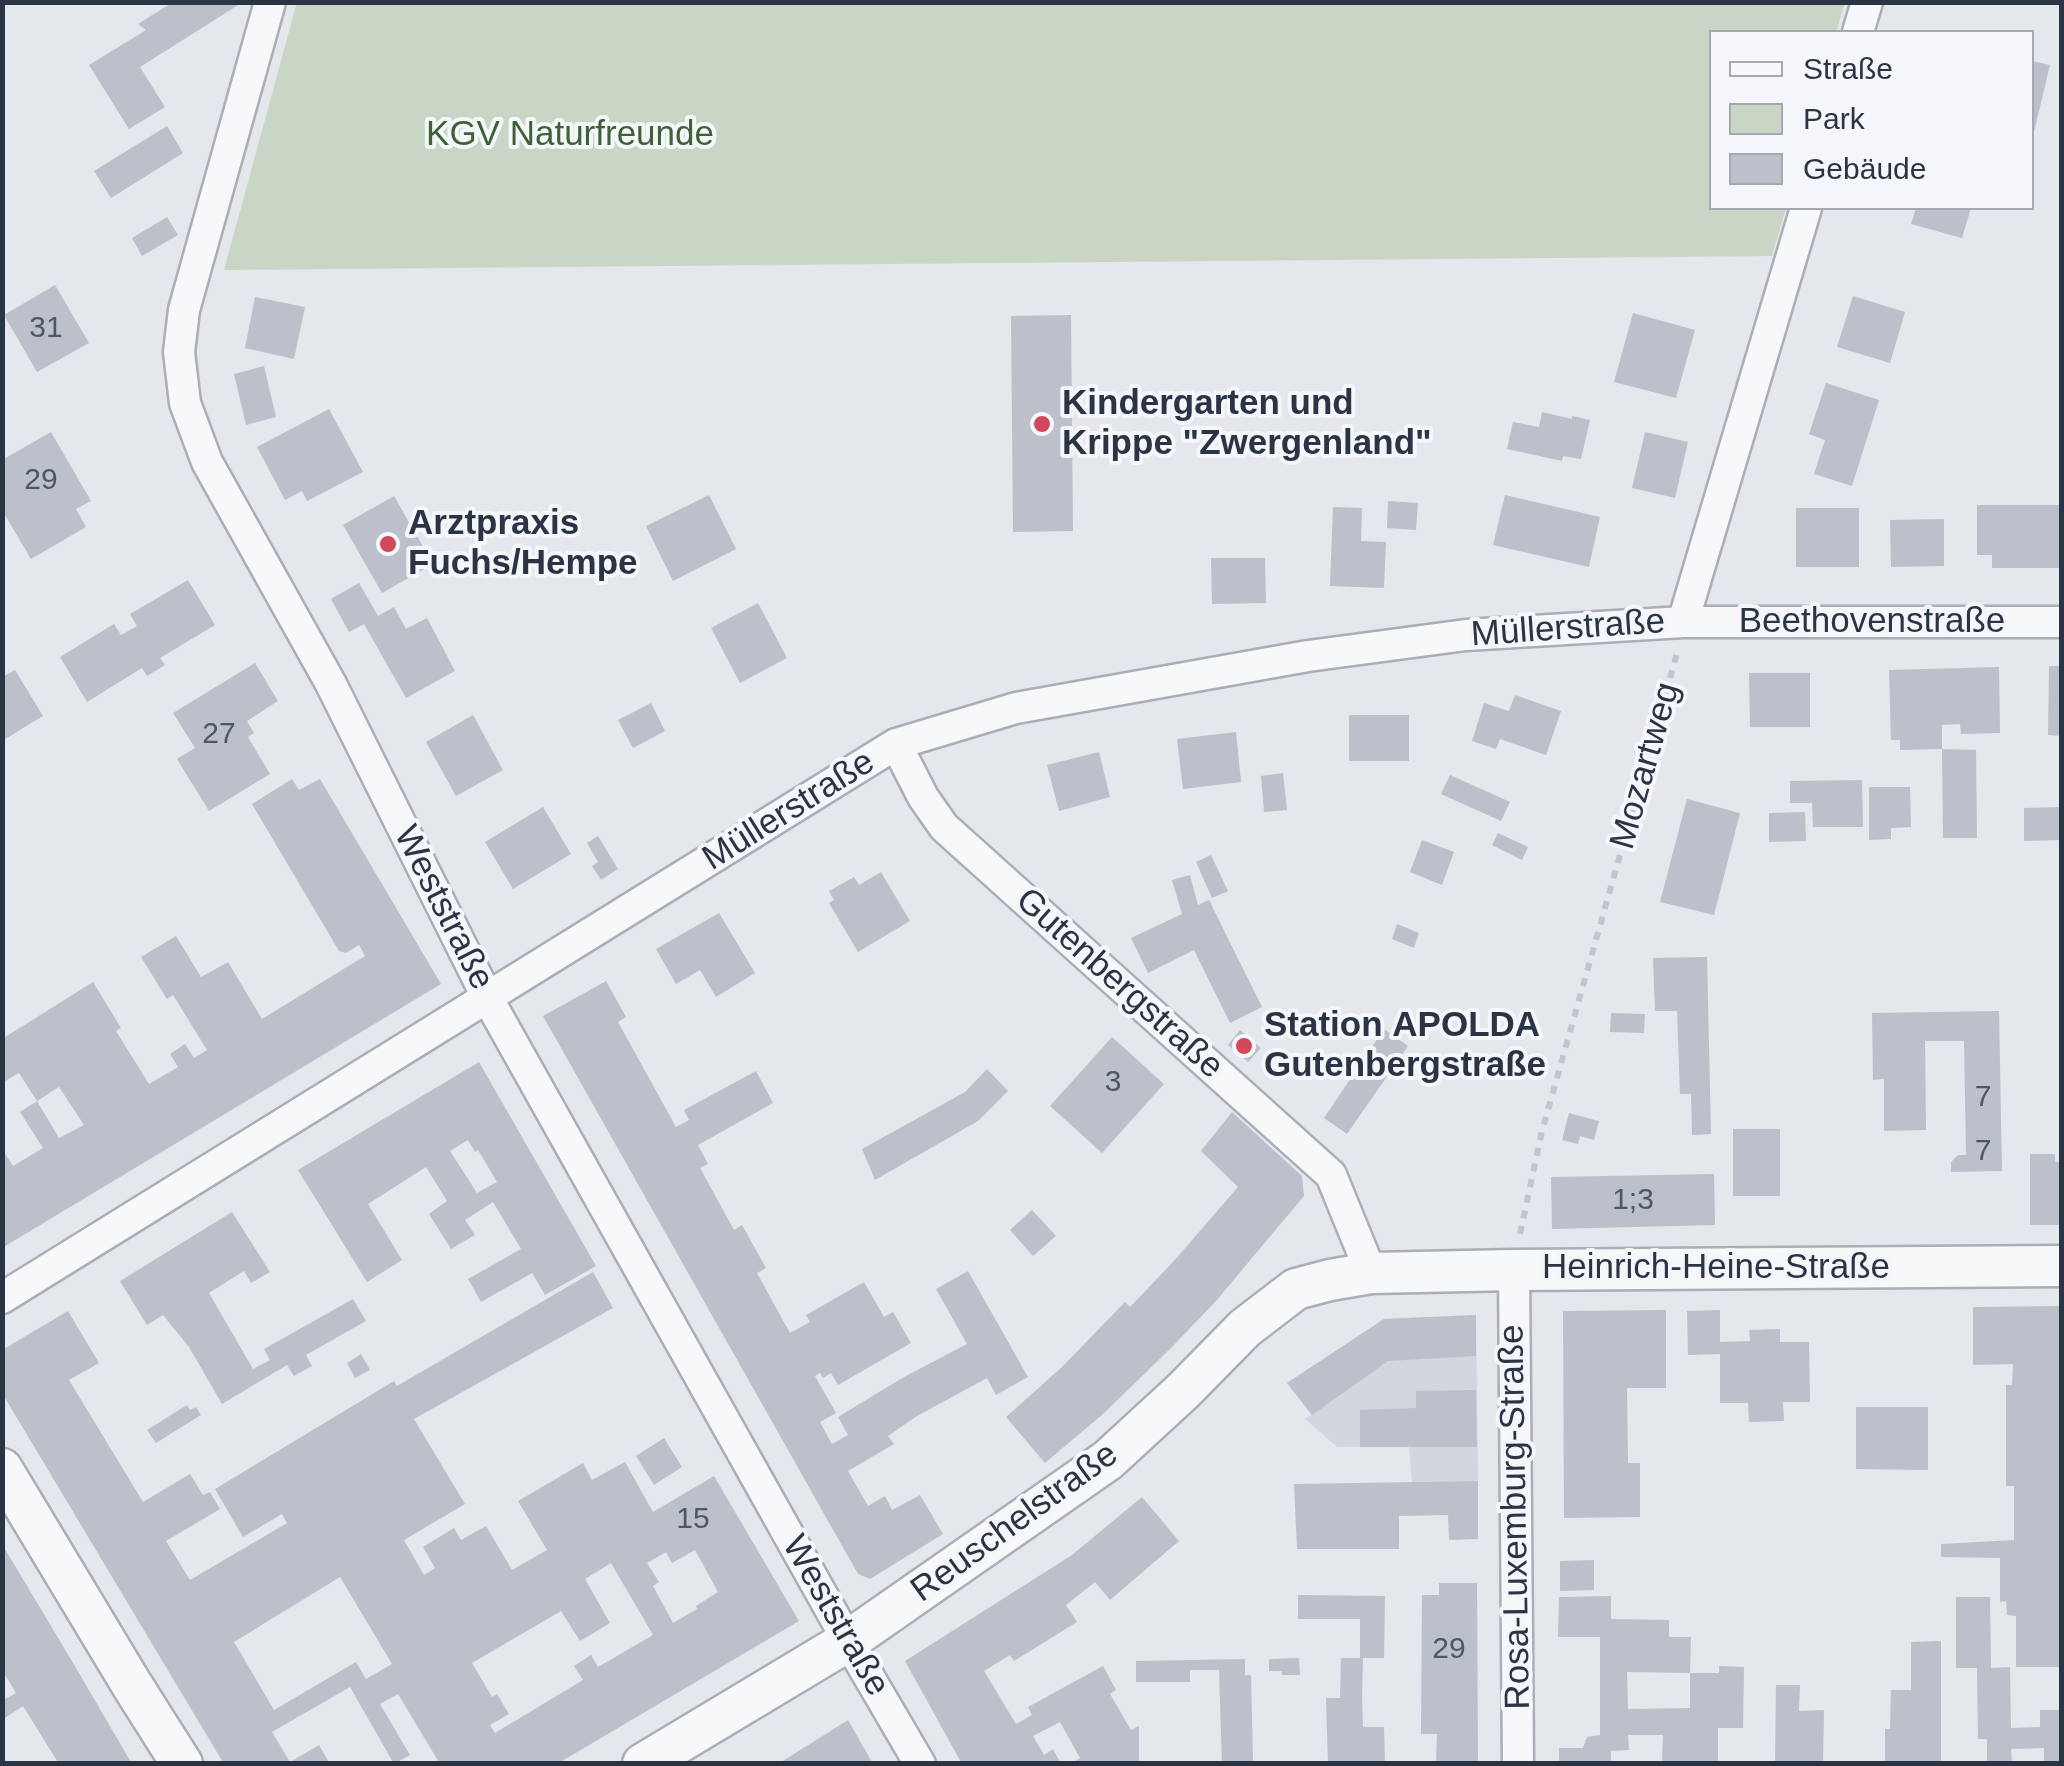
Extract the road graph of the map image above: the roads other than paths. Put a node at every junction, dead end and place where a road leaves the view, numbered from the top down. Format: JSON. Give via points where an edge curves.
{"nodes":[{"id":1,"x":270,"y":2,"type":"edge"},
{"id":2,"x":1867,"y":2,"type":"edge"},
{"id":3,"x":1859,"y":30,"type":"edge"},
{"id":4,"x":1805,"y":210,"type":"edge"},
{"id":5,"x":1683,"y":622,"type":"junction"},
{"id":6,"x":2062,"y":622,"type":"edge"},
{"id":7,"x":896,"y":744,"type":"junction"},
{"id":8,"x":488,"y":999,"type":"junction"},
{"id":9,"x":2062,"y":1266,"type":"edge"},
{"id":10,"x":1514,"y":1270,"type":"junction"},
{"id":11,"x":1371,"y":1273,"type":"junction"},
{"id":12,"x":2,"y":1298,"type":"edge"},
{"id":13,"x":2,"y":1469,"type":"edge"},
{"id":14,"x":848,"y":1642,"type":"junction"},
{"id":15,"x":182,"y":1764,"type":"edge"},
{"id":16,"x":643,"y":1764,"type":"edge"},
{"id":17,"x":920,"y":1764,"type":"edge"},
{"id":18,"x":1518,"y":1764,"type":"edge"}],
"edges":[{"from":1,"to":8,"type":"street","name":"Weststraße","via":[[184,310],[179,352],[185,403],[207,462],[331,684]]},
{"from":2,"to":3,"type":"street"},
{"from":4,"to":5,"type":"street"},
{"from":5,"to":6,"type":"street","name":"Beethovenstraße"},
{"from":5,"to":7,"type":"street","name":"Müllerstraße","via":[[1466,635],[1308,656],[1016,708]]},
{"from":7,"to":8,"type":"street","name":"Müllerstraße"},
{"from":7,"to":11,"type":"street","name":"Gutenbergstraße","via":[[944,828],[1330,1175]]},
{"from":8,"to":12,"type":"street","name":"Müllerstraße"},
{"from":8,"to":14,"type":"street","name":"Weststraße"},
{"from":9,"to":10,"type":"street","name":"Heinrich-Heine-Straße"},
{"from":10,"to":11,"type":"street","name":"Heinrich-Heine-Straße"},
{"from":10,"to":18,"type":"street","name":"Rosa-Luxemburg-Straße"},
{"from":11,"to":14,"type":"street","name":"Reuschelstraße","via":[[1296,1289],[1245,1328],[1108,1460]]},
{"from":13,"to":15,"type":"street"},
{"from":14,"to":16,"type":"street","name":"Reuschelstraße"},
{"from":14,"to":17,"type":"street","name":"Weststraße"}]}
